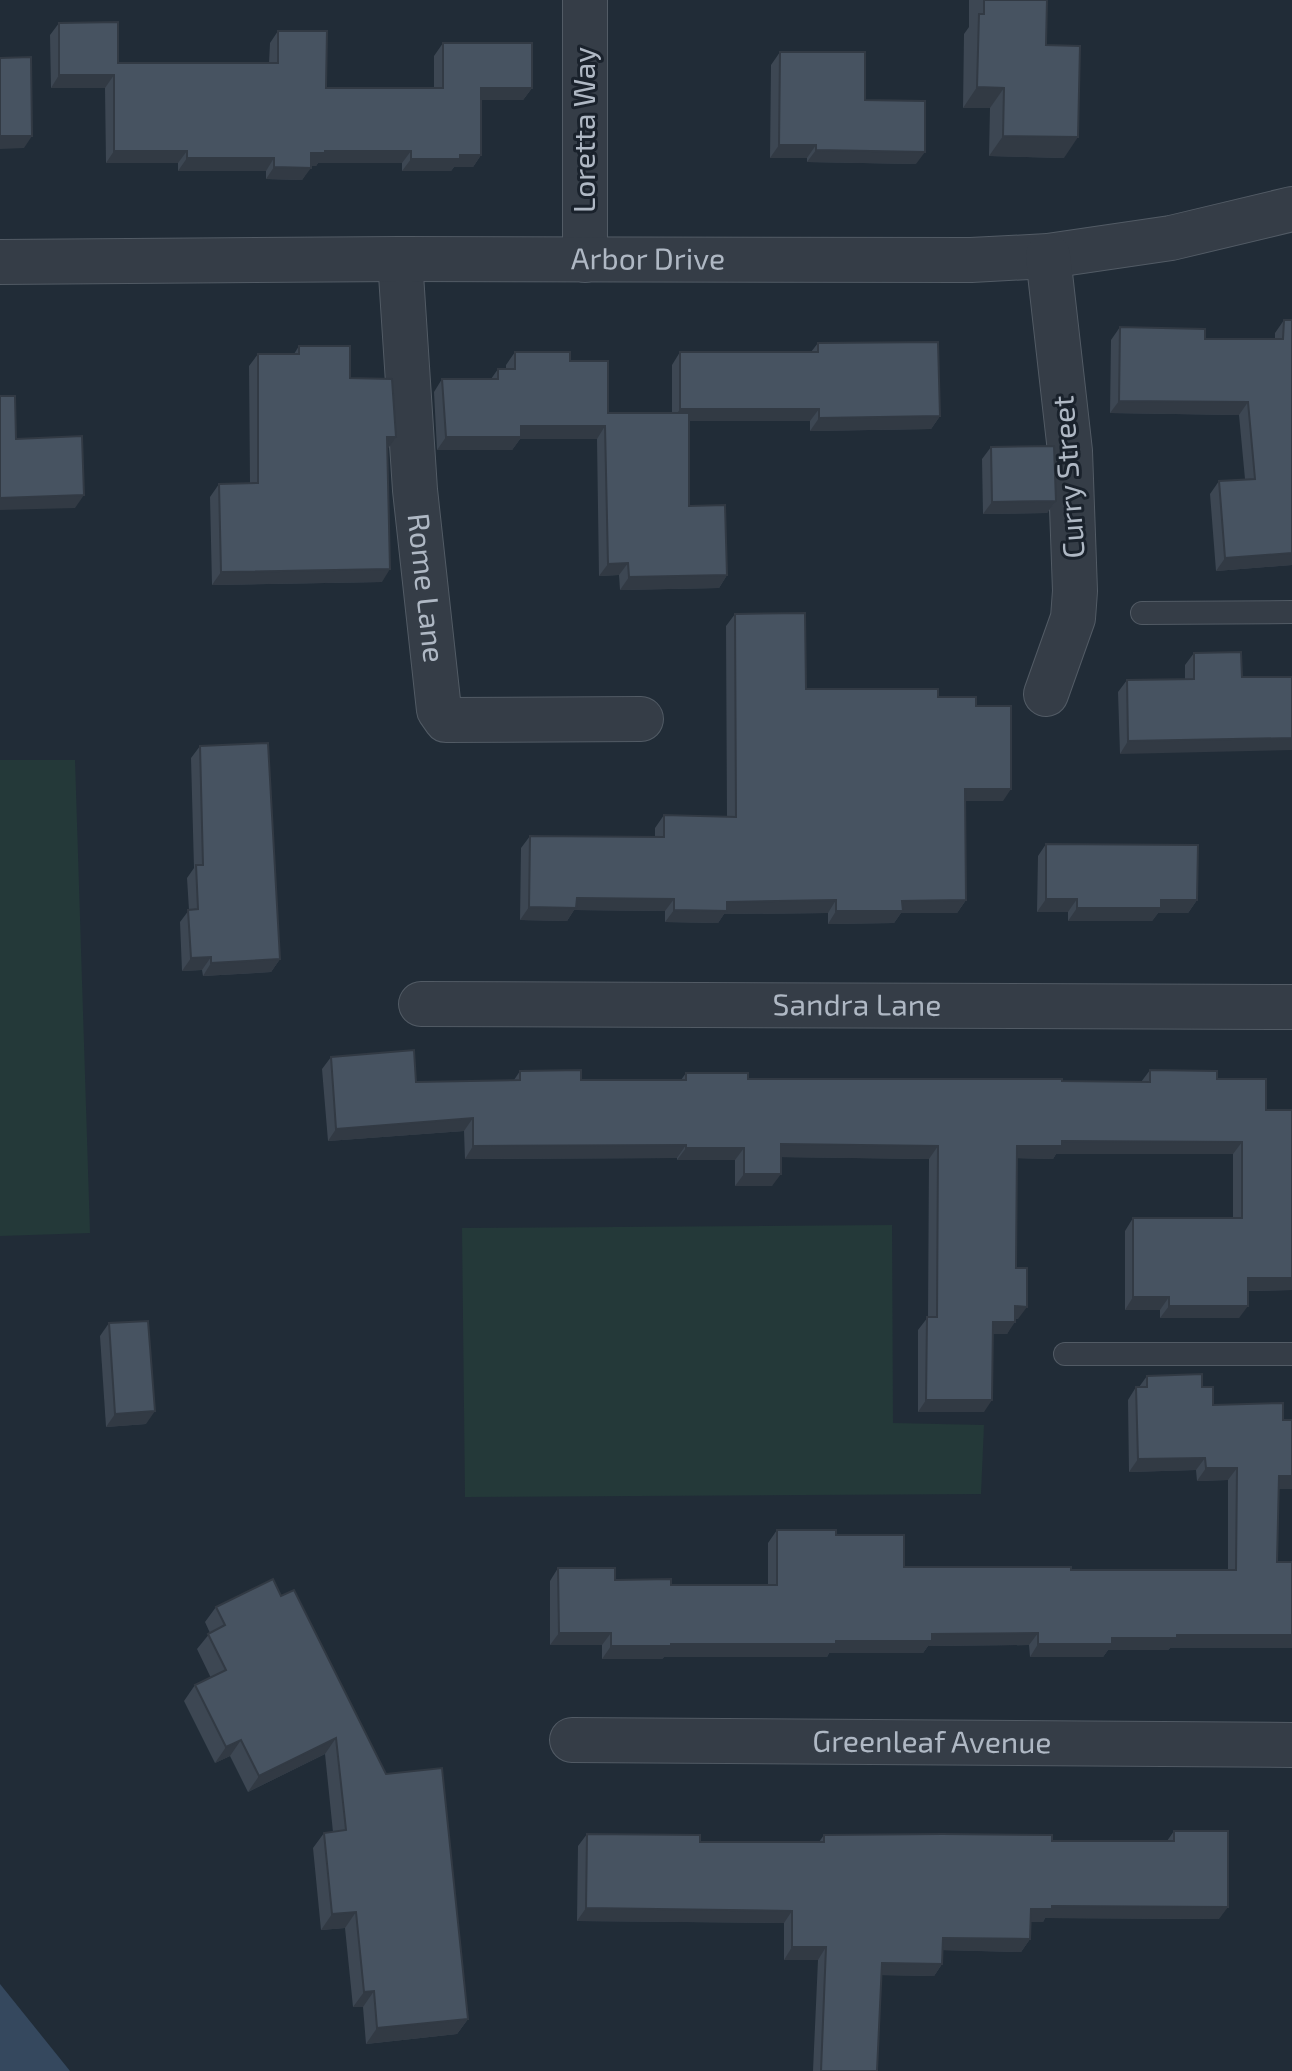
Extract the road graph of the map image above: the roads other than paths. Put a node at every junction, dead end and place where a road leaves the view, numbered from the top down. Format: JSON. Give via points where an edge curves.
{"nodes":[{"id":1,"x":585,"y":0,"type":"edge"},
{"id":2,"x":1292,"y":209,"type":"edge"},
{"id":3,"x":1048,"y":256,"type":"junction"},
{"id":4,"x":400,"y":259,"type":"junction"},
{"id":5,"x":585,"y":260,"type":"junction"},
{"id":6,"x":0,"y":262,"type":"edge"},
{"id":7,"x":1292,"y":612,"type":"edge"},
{"id":8,"x":1142,"y":613,"type":"dead end"},
{"id":9,"x":1046,"y":694,"type":"dead end"},
{"id":10,"x":641,"y":719,"type":"dead end"},
{"id":11,"x":421,"y":1004,"type":"dead end"},
{"id":12,"x":1292,"y":1007,"type":"edge"},
{"id":13,"x":1065,"y":1354,"type":"dead end"},
{"id":14,"x":1292,"y":1354,"type":"edge"},
{"id":15,"x":572,"y":1740,"type":"dead end"},
{"id":16,"x":1292,"y":1745,"type":"edge"}],
"edges":[{"from":1,"to":5,"type":"street","name":"Loretta Way"},
{"from":2,"to":3,"type":"street","name":"Arbor Drive","via":[[1171,238]]},
{"from":3,"to":5,"type":"street","name":"Arbor Drive"},
{"from":3,"to":9,"type":"street","name":"Curry Street","via":[[1070,451],[1075,591],[1073,618]]},
{"from":4,"to":5,"type":"street","name":"Arbor Drive"},
{"from":4,"to":6,"type":"street","name":"Arbor Drive"},
{"from":4,"to":10,"type":"street","name":"Rome Lane","via":[[415,490],[439,710],[446,720]]},
{"from":7,"to":8,"type":"lane"},
{"from":11,"to":12,"type":"street","name":"Sandra Lane"},
{"from":13,"to":14,"type":"lane"},
{"from":15,"to":16,"type":"street","name":"Greenleaf Avenue"}]}
